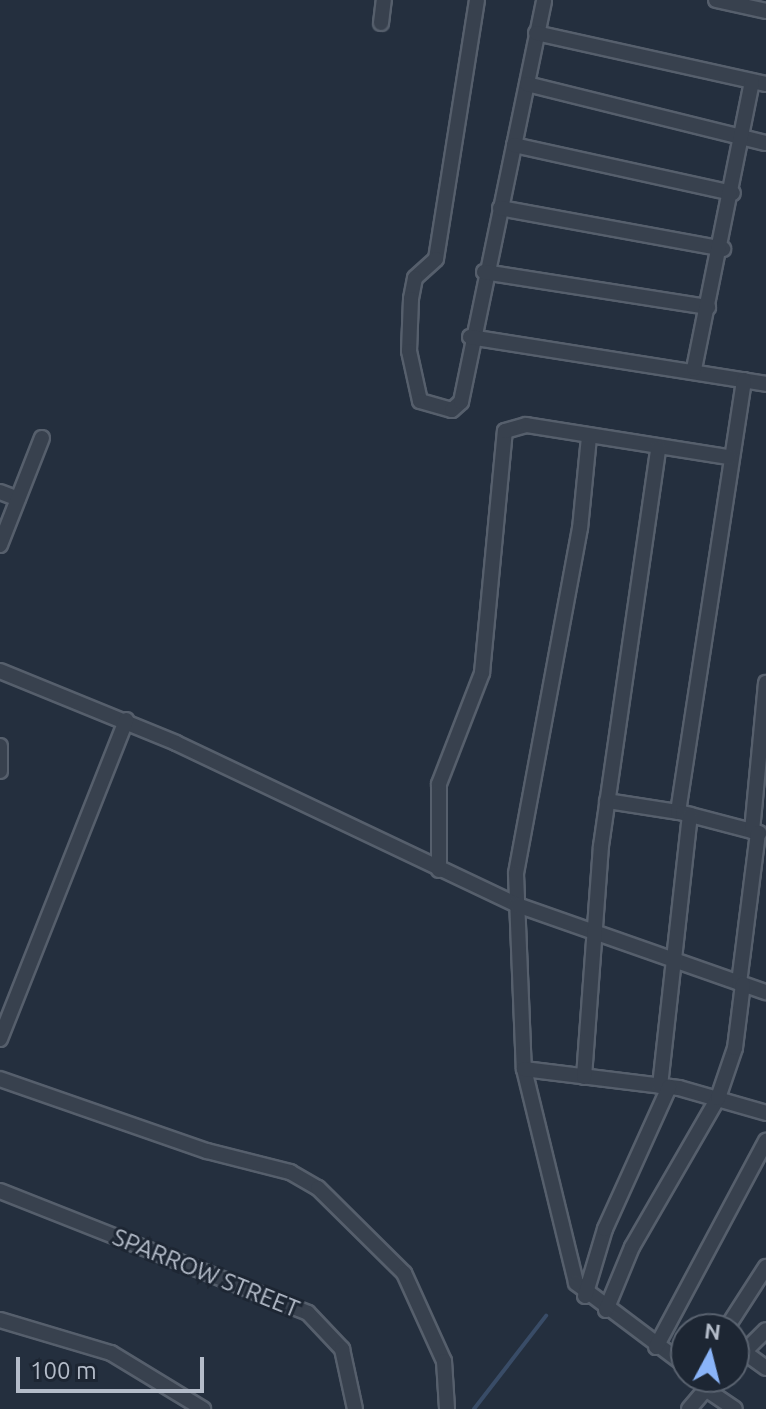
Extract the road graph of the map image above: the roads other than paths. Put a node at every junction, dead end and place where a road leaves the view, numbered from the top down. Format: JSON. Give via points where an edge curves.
{"nodes":[{"id":1,"x":384,"y":0,"type":"edge"},
{"id":2,"x":477,"y":0,"type":"edge"},
{"id":3,"x":544,"y":0,"type":"edge"},
{"id":4,"x":716,"y":0,"type":"edge"},
{"id":5,"x":739,"y":2,"type":"edge"},
{"id":6,"x":766,"y":11,"type":"edge"},
{"id":7,"x":381,"y":23,"type":"dead end"},
{"id":8,"x":536,"y":33,"type":"junction"},
{"id":9,"x":759,"y":83,"type":"edge"},
{"id":10,"x":527,"y":84,"type":"junction"},
{"id":11,"x":743,"y":136,"type":"junction"},
{"id":12,"x":766,"y":143,"type":"edge"},
{"id":13,"x":514,"y":145,"type":"junction"},
{"id":14,"x":733,"y":193,"type":"junction"},
{"id":15,"x":500,"y":208,"type":"junction"},
{"id":16,"x":723,"y":249,"type":"junction"},
{"id":17,"x":484,"y":272,"type":"junction"},
{"id":18,"x":708,"y":307,"type":"junction"},
{"id":19,"x":470,"y":337,"type":"junction"},
{"id":20,"x":694,"y":369,"type":"junction"},
{"id":21,"x":744,"y":380,"type":"junction"},
{"id":22,"x":766,"y":384,"type":"edge"},
{"id":23,"x":589,"y":437,"type":"junction"},
{"id":24,"x":42,"y":438,"type":"dead end"},
{"id":25,"x":658,"y":448,"type":"junction"},
{"id":26,"x":729,"y":457,"type":"junction"},
{"id":27,"x":0,"y":492,"type":"edge"},
{"id":28,"x":18,"y":499,"type":"junction"},
{"id":29,"x":0,"y":545,"type":"edge"},
{"id":30,"x":0,"y":671,"type":"edge"},
{"id":31,"x":766,"y":683,"type":"edge"},
{"id":32,"x":126,"y":720,"type":"junction"},
{"id":33,"x":0,"y":746,"type":"edge"},
{"id":34,"x":0,"y":771,"type":"edge"},
{"id":35,"x":607,"y":801,"type":"junction"},
{"id":36,"x":684,"y":814,"type":"junction"},
{"id":37,"x":759,"y":833,"type":"edge"},
{"id":38,"x":439,"y":870,"type":"junction"},
{"id":39,"x":517,"y":905,"type":"junction"},
{"id":40,"x":591,"y":934,"type":"junction"},
{"id":41,"x":676,"y":960,"type":"junction"},
{"id":42,"x":741,"y":983,"type":"junction"},
{"id":43,"x":766,"y":992,"type":"edge"},
{"id":44,"x":0,"y":1039,"type":"edge"},
{"id":45,"x":524,"y":1069,"type":"junction"},
{"id":46,"x":584,"y":1077,"type":"junction"},
{"id":47,"x":0,"y":1079,"type":"edge"},
{"id":48,"x":665,"y":1086,"type":"junction"},
{"id":49,"x":718,"y":1098,"type":"junction"},
{"id":50,"x":766,"y":1113,"type":"edge"},
{"id":51,"x":766,"y":1141,"type":"edge"},
{"id":52,"x":0,"y":1191,"type":"edge"},
{"id":53,"x":766,"y":1267,"type":"edge"},
{"id":54,"x":585,"y":1296,"type":"junction"},
{"id":55,"x":606,"y":1310,"type":"junction"},
{"id":56,"x":736,"y":1313,"type":"edge"},
{"id":57,"x":0,"y":1320,"type":"edge"},
{"id":58,"x":766,"y":1330,"type":"edge"},
{"id":59,"x":750,"y":1346,"type":"edge"},
{"id":60,"x":656,"y":1347,"type":"junction"},
{"id":61,"x":670,"y":1356,"type":"edge"},
{"id":62,"x":720,"y":1393,"type":"edge"},
{"id":63,"x":203,"y":1409,"type":"edge"},
{"id":64,"x":355,"y":1409,"type":"edge"},
{"id":65,"x":447,"y":1409,"type":"edge"},
{"id":66,"x":735,"y":1409,"type":"edge"}],
"edges":[{"from":1,"to":7,"type":"street"},
{"from":2,"to":19,"type":"street","via":[[436,259],[411,290],[409,351],[421,403],[459,407]]},
{"from":3,"to":8,"type":"street"},
{"from":4,"to":5,"type":"street"},
{"from":5,"to":6,"type":"street"},
{"from":8,"to":9,"type":"street"},
{"from":8,"to":10,"type":"street"},
{"from":9,"to":11,"type":"street"},
{"from":10,"to":11,"type":"street"},
{"from":10,"to":13,"type":"street"},
{"from":11,"to":12,"type":"street"},
{"from":11,"to":14,"type":"street"},
{"from":13,"to":14,"type":"street"},
{"from":13,"to":15,"type":"street"},
{"from":14,"to":16,"type":"street"},
{"from":15,"to":16,"type":"street"},
{"from":15,"to":17,"type":"street"},
{"from":16,"to":18,"type":"street"},
{"from":17,"to":18,"type":"street"},
{"from":17,"to":19,"type":"street"},
{"from":18,"to":20,"type":"street"},
{"from":19,"to":20,"type":"street"},
{"from":20,"to":21,"type":"street"},
{"from":21,"to":22,"type":"street"},
{"from":21,"to":26,"type":"street"},
{"from":23,"to":25,"type":"street"},
{"from":23,"to":38,"type":"street","via":[[517,425],[503,437],[486,644],[478,692],[439,784]]},
{"from":23,"to":39,"type":"street"},
{"from":24,"to":28,"type":"street"},
{"from":25,"to":26,"type":"street"},
{"from":25,"to":35,"type":"street"},
{"from":26,"to":36,"type":"street"},
{"from":27,"to":28,"type":"street"},
{"from":28,"to":29,"type":"street"},
{"from":30,"to":32,"type":"street"},
{"from":31,"to":37,"type":"street"},
{"from":32,"to":38,"type":"street"},
{"from":32,"to":44,"type":"street"},
{"from":33,"to":34,"type":"street"},
{"from":35,"to":36,"type":"street"},
{"from":35,"to":40,"type":"street"},
{"from":36,"to":37,"type":"street"},
{"from":36,"to":41,"type":"street"},
{"from":37,"to":42,"type":"street"},
{"from":38,"to":39,"type":"street"},
{"from":39,"to":40,"type":"street"},
{"from":39,"to":45,"type":"street"},
{"from":40,"to":41,"type":"street"},
{"from":40,"to":46,"type":"street"},
{"from":41,"to":42,"type":"street"},
{"from":41,"to":48,"type":"street"},
{"from":42,"to":43,"type":"street"},
{"from":42,"to":49,"type":"street","via":[[735,1048]]},
{"from":45,"to":46,"type":"street"},
{"from":45,"to":54,"type":"street","via":[[552,1205]]},
{"from":46,"to":48,"type":"street"},
{"from":47,"to":65,"type":"street","via":[[230,1159],[290,1172],[318,1188],[404,1273],[444,1361]]},
{"from":48,"to":49,"type":"street"},
{"from":48,"to":54,"type":"street","via":[[605,1229]]},
{"from":49,"to":50,"type":"street"},
{"from":49,"to":55,"type":"street","via":[[632,1247]]},
{"from":51,"to":60,"type":"street"},
{"from":52,"to":64,"type":"street","name":"SPARROW STREET","via":[[308,1313],[342,1349]]},
{"from":53,"to":56,"type":"street"},
{"from":54,"to":55,"type":"street"},
{"from":55,"to":60,"type":"street"},
{"from":57,"to":63,"type":"street","via":[[111,1353]]},
{"from":58,"to":59,"type":"street"},
{"from":60,"to":61,"type":"street"},
{"from":62,"to":66,"type":"street"}]}
